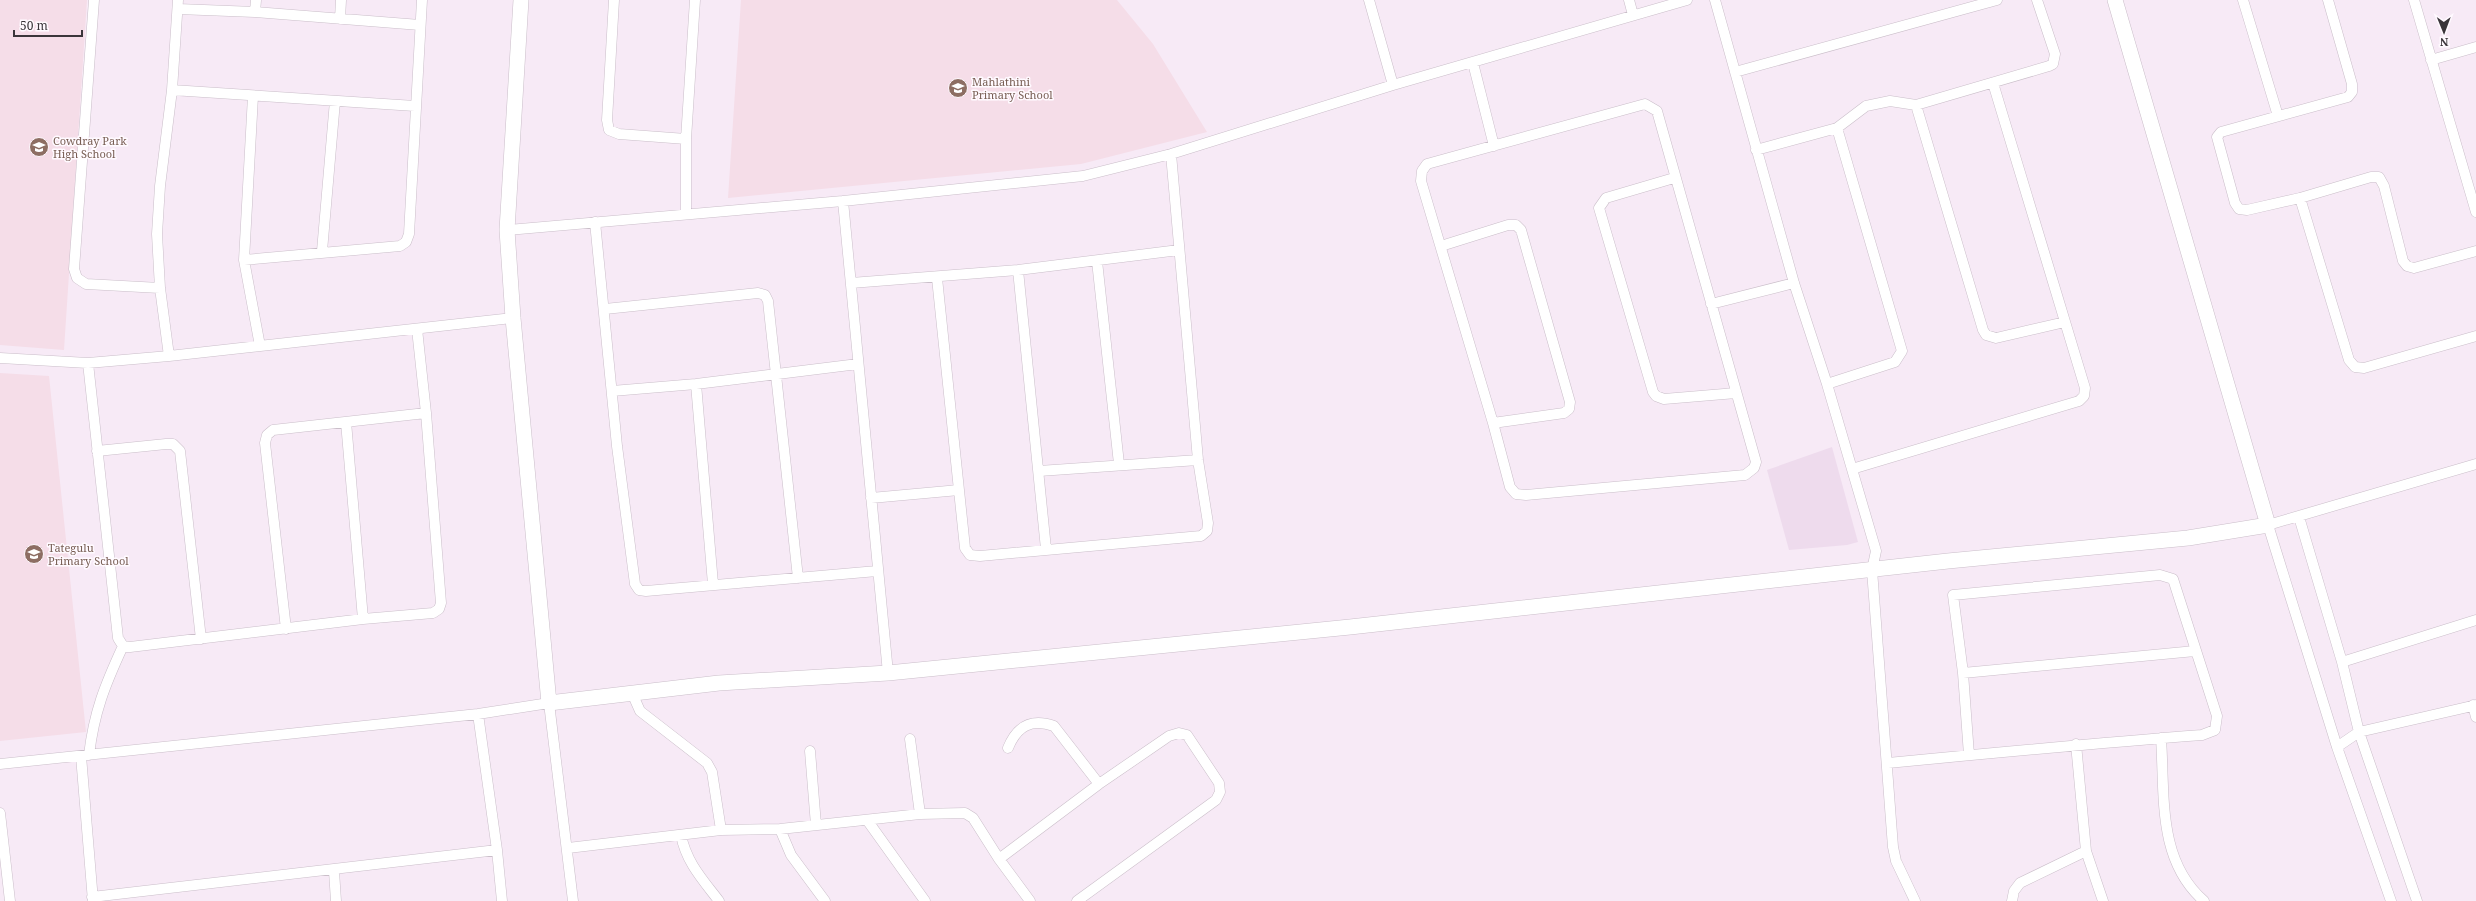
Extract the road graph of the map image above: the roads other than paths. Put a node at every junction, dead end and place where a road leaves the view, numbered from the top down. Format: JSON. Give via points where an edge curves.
{"nodes":[{"id":1,"x":94,"y":0,"type":"edge"},
{"id":2,"x":256,"y":0,"type":"edge"},
{"id":3,"x":341,"y":0,"type":"edge"},
{"id":4,"x":422,"y":0,"type":"edge"},
{"id":5,"x":521,"y":0,"type":"edge"},
{"id":6,"x":614,"y":0,"type":"edge"},
{"id":7,"x":695,"y":0,"type":"edge"},
{"id":8,"x":1369,"y":0,"type":"edge"},
{"id":9,"x":1629,"y":0,"type":"edge"},
{"id":10,"x":1687,"y":0,"type":"edge"},
{"id":11,"x":1715,"y":0,"type":"edge"},
{"id":12,"x":1997,"y":0,"type":"edge"},
{"id":13,"x":2038,"y":0,"type":"edge"},
{"id":14,"x":2115,"y":0,"type":"edge"},
{"id":15,"x":2243,"y":0,"type":"edge"},
{"id":16,"x":2328,"y":0,"type":"edge"},
{"id":17,"x":2414,"y":0,"type":"edge"},
{"id":18,"x":178,"y":4,"type":"edge"},
{"id":19,"x":255,"y":12,"type":"junction"},
{"id":20,"x":1633,"y":15,"type":"junction"},
{"id":21,"x":340,"y":19,"type":"junction"},
{"id":22,"x":420,"y":25,"type":"junction"},
{"id":23,"x":2476,"y":47,"type":"edge"},
{"id":24,"x":2431,"y":60,"type":"junction"},
{"id":25,"x":1473,"y":63,"type":"junction"},
{"id":26,"x":1735,"y":72,"type":"junction"},
{"id":27,"x":1993,"y":83,"type":"junction"},
{"id":28,"x":1393,"y":85,"type":"junction"},
{"id":29,"x":172,"y":90,"type":"junction"},
{"id":30,"x":253,"y":96,"type":"junction"},
{"id":31,"x":335,"y":100,"type":"junction"},
{"id":32,"x":1916,"y":105,"type":"junction"},
{"id":33,"x":415,"y":106,"type":"junction"},
{"id":34,"x":2278,"y":116,"type":"junction"},
{"id":35,"x":1836,"y":128,"type":"junction"},
{"id":36,"x":686,"y":139,"type":"junction"},
{"id":37,"x":1494,"y":146,"type":"junction"},
{"id":38,"x":1756,"y":150,"type":"junction"},
{"id":39,"x":1171,"y":154,"type":"junction"},
{"id":40,"x":1674,"y":178,"type":"junction"},
{"id":41,"x":2300,"y":198,"type":"junction"},
{"id":42,"x":843,"y":201,"type":"junction"},
{"id":43,"x":2476,"y":212,"type":"edge"},
{"id":44,"x":686,"y":214,"type":"junction"},
{"id":45,"x":595,"y":222,"type":"junction"},
{"id":46,"x":507,"y":230,"type":"junction"},
{"id":47,"x":1441,"y":246,"type":"junction"},
{"id":48,"x":1179,"y":250,"type":"junction"},
{"id":49,"x":2476,"y":251,"type":"edge"},
{"id":50,"x":322,"y":252,"type":"junction"},
{"id":51,"x":244,"y":260,"type":"junction"},
{"id":52,"x":1097,"y":261,"type":"junction"},
{"id":53,"x":1018,"y":270,"type":"junction"},
{"id":54,"x":937,"y":278,"type":"junction"},
{"id":55,"x":851,"y":283,"type":"junction"},
{"id":56,"x":1794,"y":283,"type":"junction"},
{"id":57,"x":160,"y":288,"type":"junction"},
{"id":58,"x":1712,"y":304,"type":"junction"},
{"id":59,"x":605,"y":309,"type":"junction"},
{"id":60,"x":513,"y":318,"type":"junction"},
{"id":61,"x":2065,"y":322,"type":"junction"},
{"id":62,"x":417,"y":329,"type":"junction"},
{"id":63,"x":2476,"y":336,"type":"edge"},
{"id":64,"x":260,"y":346,"type":"junction"},
{"id":65,"x":169,"y":356,"type":"junction"},
{"id":66,"x":0,"y":358,"type":"edge"},
{"id":67,"x":88,"y":363,"type":"junction"},
{"id":68,"x":858,"y":364,"type":"junction"},
{"id":69,"x":777,"y":373,"type":"junction"},
{"id":70,"x":696,"y":384,"type":"junction"},
{"id":71,"x":1827,"y":384,"type":"junction"},
{"id":72,"x":612,"y":390,"type":"junction"},
{"id":73,"x":1736,"y":393,"type":"junction"},
{"id":74,"x":426,"y":413,"type":"junction"},
{"id":75,"x":346,"y":422,"type":"junction"},
{"id":76,"x":1493,"y":423,"type":"junction"},
{"id":77,"x":97,"y":451,"type":"junction"},
{"id":78,"x":1198,"y":460,"type":"junction"},
{"id":79,"x":1119,"y":464,"type":"junction"},
{"id":80,"x":2476,"y":464,"type":"edge"},
{"id":81,"x":1852,"y":469,"type":"junction"},
{"id":82,"x":1039,"y":471,"type":"junction"},
{"id":83,"x":959,"y":490,"type":"junction"},
{"id":84,"x":871,"y":498,"type":"junction"},
{"id":85,"x":2299,"y":517,"type":"junction"},
{"id":86,"x":2268,"y":525,"type":"junction"},
{"id":87,"x":1046,"y":549,"type":"junction"},
{"id":88,"x":1872,"y":570,"type":"junction"},
{"id":89,"x":877,"y":571,"type":"junction"},
{"id":90,"x":798,"y":578,"type":"junction"},
{"id":91,"x":713,"y":584,"type":"junction"},
{"id":92,"x":363,"y":619,"type":"junction"},
{"id":93,"x":2476,"y":620,"type":"edge"},
{"id":94,"x":286,"y":630,"type":"junction"},
{"id":95,"x":201,"y":639,"type":"junction"},
{"id":96,"x":123,"y":646,"type":"junction"},
{"id":97,"x":2195,"y":651,"type":"junction"},
{"id":98,"x":2342,"y":662,"type":"junction"},
{"id":99,"x":888,"y":673,"type":"junction"},
{"id":100,"x":1963,"y":673,"type":"junction"},
{"id":101,"x":632,"y":693,"type":"junction"},
{"id":102,"x":549,"y":703,"type":"junction"},
{"id":103,"x":2475,"y":705,"type":"edge"},
{"id":104,"x":478,"y":714,"type":"junction"},
{"id":105,"x":2476,"y":717,"type":"edge"},
{"id":106,"x":2359,"y":732,"type":"junction"},
{"id":107,"x":2161,"y":738,"type":"junction"},
{"id":108,"x":910,"y":739,"type":"dead end"},
{"id":109,"x":2076,"y":744,"type":"junction"},
{"id":110,"x":2337,"y":747,"type":"junction"},
{"id":111,"x":1008,"y":748,"type":"dead end"},
{"id":112,"x":810,"y":751,"type":"dead end"},
{"id":113,"x":1969,"y":755,"type":"junction"},
{"id":114,"x":85,"y":756,"type":"junction"},
{"id":115,"x":1888,"y":763,"type":"junction"},
{"id":116,"x":0,"y":764,"type":"edge"},
{"id":117,"x":1099,"y":784,"type":"junction"},
{"id":118,"x":0,"y":813,"type":"edge"},
{"id":119,"x":920,"y":814,"type":"junction"},
{"id":120,"x":867,"y":820,"type":"junction"},
{"id":121,"x":816,"y":825,"type":"junction"},
{"id":122,"x":780,"y":829,"type":"junction"},
{"id":123,"x":721,"y":830,"type":"junction"},
{"id":124,"x":681,"y":835,"type":"junction"},
{"id":125,"x":568,"y":848,"type":"junction"},
{"id":126,"x":497,"y":850,"type":"junction"},
{"id":127,"x":2086,"y":851,"type":"junction"},
{"id":128,"x":999,"y":859,"type":"junction"},
{"id":129,"x":334,"y":871,"type":"junction"},
{"id":130,"x":92,"y":899,"type":"edge"},
{"id":131,"x":10,"y":901,"type":"edge"},
{"id":132,"x":336,"y":901,"type":"edge"},
{"id":133,"x":502,"y":901,"type":"edge"},
{"id":134,"x":573,"y":901,"type":"edge"},
{"id":135,"x":719,"y":901,"type":"edge"},
{"id":136,"x":825,"y":901,"type":"edge"},
{"id":137,"x":925,"y":901,"type":"edge"},
{"id":138,"x":1030,"y":901,"type":"edge"},
{"id":139,"x":1077,"y":901,"type":"edge"},
{"id":140,"x":1915,"y":901,"type":"edge"},
{"id":141,"x":2012,"y":901,"type":"edge"},
{"id":142,"x":2103,"y":901,"type":"edge"},
{"id":143,"x":2204,"y":901,"type":"edge"},
{"id":144,"x":2391,"y":901,"type":"edge"},
{"id":145,"x":2417,"y":901,"type":"edge"}],
"edges":[{"from":1,"to":57,"type":"street","via":[[74,269],[77,278],[86,284]]},
{"from":2,"to":19,"type":"street"},
{"from":3,"to":21,"type":"street"},
{"from":4,"to":22,"type":"street"},
{"from":5,"to":46,"type":"street"},
{"from":6,"to":36,"type":"street","via":[[607,120],[609,130],[619,134]]},
{"from":7,"to":36,"type":"street"},
{"from":8,"to":28,"type":"street"},
{"from":9,"to":20,"type":"street"},
{"from":10,"to":20,"type":"street"},
{"from":11,"to":26,"type":"street"},
{"from":12,"to":26,"type":"street"},
{"from":13,"to":27,"type":"street","via":[[2055,59],[2049,66]]},
{"from":14,"to":86,"type":"street"},
{"from":15,"to":34,"type":"street"},
{"from":16,"to":34,"type":"street","via":[[2352,84],[2352,92],[2348,97]]},
{"from":17,"to":24,"type":"street"},
{"from":18,"to":19,"type":"street"},
{"from":18,"to":29,"type":"street"},
{"from":19,"to":21,"type":"street"},
{"from":20,"to":25,"type":"street"},
{"from":21,"to":22,"type":"street"},
{"from":22,"to":33,"type":"street"},
{"from":23,"to":24,"type":"street"},
{"from":24,"to":43,"type":"street"},
{"from":25,"to":28,"type":"street"},
{"from":25,"to":37,"type":"street"},
{"from":26,"to":38,"type":"street"},
{"from":27,"to":32,"type":"street"},
{"from":27,"to":61,"type":"street"},
{"from":28,"to":39,"type":"street"},
{"from":29,"to":30,"type":"street"},
{"from":29,"to":57,"type":"street","via":[[158,212]]},
{"from":30,"to":31,"type":"street"},
{"from":30,"to":51,"type":"street"},
{"from":31,"to":33,"type":"street"},
{"from":31,"to":50,"type":"street"},
{"from":32,"to":35,"type":"street","via":[[1890,101],[1866,106]]},
{"from":32,"to":61,"type":"street","via":[[1986,335],[1996,338]]},
{"from":33,"to":50,"type":"street","via":[[409,234],[406,242],[400,246]]},
{"from":34,"to":41,"type":"street","via":[[2221,132],[2217,137],[2218,147],[2238,209],[2247,210]]},
{"from":35,"to":38,"type":"street"},
{"from":35,"to":71,"type":"street","via":[[1902,351],[1895,362]]},
{"from":36,"to":44,"type":"street"},
{"from":37,"to":40,"type":"street","via":[[1645,104],[1657,111]]},
{"from":37,"to":47,"type":"street","via":[[1427,164],[1422,171],[1421,181]]},
{"from":38,"to":56,"type":"street"},
{"from":39,"to":42,"type":"street","via":[[1083,176]]},
{"from":39,"to":48,"type":"street"},
{"from":40,"to":58,"type":"street"},
{"from":40,"to":73,"type":"street","via":[[1606,198],[1599,208],[1653,392],[1664,399]]},
{"from":41,"to":49,"type":"street","via":[[2379,177],[2384,186],[2403,261],[2407,266],[2414,268]]},
{"from":41,"to":63,"type":"street","via":[[2349,360],[2355,367],[2364,368]]},
{"from":42,"to":44,"type":"street"},
{"from":42,"to":55,"type":"street"},
{"from":44,"to":45,"type":"street"},
{"from":45,"to":46,"type":"street"},
{"from":45,"to":59,"type":"street"},
{"from":46,"to":60,"type":"street"},
{"from":47,"to":76,"type":"street"},
{"from":47,"to":76,"type":"street","via":[[1508,225],[1516,225],[1521,230],[1570,402],[1569,409],[1564,413]]},
{"from":48,"to":52,"type":"street"},
{"from":48,"to":78,"type":"street"},
{"from":50,"to":51,"type":"street"},
{"from":51,"to":64,"type":"street"},
{"from":52,"to":53,"type":"street"},
{"from":52,"to":79,"type":"street"},
{"from":53,"to":54,"type":"street"},
{"from":53,"to":82,"type":"street"},
{"from":54,"to":55,"type":"street"},
{"from":54,"to":83,"type":"street"},
{"from":55,"to":68,"type":"street"},
{"from":56,"to":58,"type":"street"},
{"from":56,"to":71,"type":"street"},
{"from":57,"to":65,"type":"street"},
{"from":58,"to":73,"type":"street"},
{"from":59,"to":69,"type":"street","via":[[758,292],[765,295],[768,301]]},
{"from":59,"to":72,"type":"street"},
{"from":60,"to":62,"type":"street"},
{"from":60,"to":102,"type":"street"},
{"from":61,"to":81,"type":"street","via":[[2085,388],[2084,396],[2079,401]]},
{"from":62,"to":64,"type":"street"},
{"from":62,"to":74,"type":"street"},
{"from":64,"to":65,"type":"street"},
{"from":65,"to":67,"type":"street"},
{"from":66,"to":67,"type":"street"},
{"from":67,"to":77,"type":"street"},
{"from":68,"to":69,"type":"street"},
{"from":68,"to":84,"type":"street"},
{"from":69,"to":70,"type":"street"},
{"from":69,"to":90,"type":"street"},
{"from":70,"to":72,"type":"street"},
{"from":70,"to":91,"type":"street"},
{"from":71,"to":81,"type":"street"},
{"from":72,"to":91,"type":"street","via":[[635,584],[639,590],[646,591]]},
{"from":73,"to":76,"type":"street","via":[[1756,462],[1754,468],[1745,475],[1516,494],[1510,487]]},
{"from":74,"to":75,"type":"street"},
{"from":74,"to":92,"type":"street","via":[[441,603],[439,609],[433,613]]},
{"from":75,"to":92,"type":"street"},
{"from":75,"to":94,"type":"street","via":[[273,430],[267,435],[265,443]]},
{"from":77,"to":95,"type":"street","via":[[166,444],[173,444],[180,451]]},
{"from":77,"to":96,"type":"street","via":[[118,638]]},
{"from":78,"to":79,"type":"street"},
{"from":78,"to":87,"type":"street","via":[[1208,523],[1207,531],[1201,536]]},
{"from":79,"to":82,"type":"street"},
{"from":80,"to":85,"type":"street"},
{"from":81,"to":88,"type":"street","via":[[1876,551]]},
{"from":82,"to":87,"type":"street"},
{"from":83,"to":84,"type":"street"},
{"from":83,"to":87,"type":"street","via":[[964,548],[970,555]]},
{"from":84,"to":89,"type":"street"},
{"from":85,"to":86,"type":"street"},
{"from":85,"to":98,"type":"street"},
{"from":86,"to":88,"type":"street","via":[[2188,538]]},
{"from":86,"to":110,"type":"street"},
{"from":88,"to":99,"type":"street","via":[[1350,627]]},
{"from":88,"to":115,"type":"street"},
{"from":89,"to":90,"type":"street"},
{"from":89,"to":99,"type":"street"},
{"from":90,"to":91,"type":"street"},
{"from":92,"to":94,"type":"street"},
{"from":93,"to":98,"type":"street"},
{"from":94,"to":95,"type":"street"},
{"from":95,"to":96,"type":"street"},
{"from":96,"to":114,"type":"street","via":[[96,712]]},
{"from":97,"to":100,"type":"street"},
{"from":97,"to":100,"type":"street","via":[[2175,582],[2170,577],[2160,575],[2073,582],[1953,596]]},
{"from":97,"to":107,"type":"street","via":[[2217,716],[2217,725],[2210,734]]},
{"from":98,"to":106,"type":"street"},
{"from":99,"to":101,"type":"street","via":[[719,683]]},
{"from":100,"to":113,"type":"street"},
{"from":101,"to":102,"type":"street"},
{"from":101,"to":123,"type":"street","via":[[640,711],[707,763],[712,772]]},
{"from":102,"to":104,"type":"street"},
{"from":102,"to":125,"type":"street"},
{"from":103,"to":105,"type":"street"},
{"from":103,"to":106,"type":"street"},
{"from":104,"to":114,"type":"street"},
{"from":104,"to":126,"type":"street"},
{"from":106,"to":110,"type":"street"},
{"from":106,"to":145,"type":"street"},
{"from":107,"to":109,"type":"street"},
{"from":107,"to":143,"type":"street","via":[[2170,850],[2189,888]]},
{"from":108,"to":119,"type":"street"},
{"from":109,"to":113,"type":"street"},
{"from":109,"to":127,"type":"street"},
{"from":110,"to":144,"type":"street"},
{"from":111,"to":117,"type":"street","via":[[1021,726],[1044,722],[1054,726]]},
{"from":112,"to":121,"type":"street"},
{"from":113,"to":115,"type":"street"},
{"from":114,"to":116,"type":"street"},
{"from":114,"to":130,"type":"street"},
{"from":115,"to":140,"type":"street","via":[[1893,847],[1898,867]]},
{"from":117,"to":128,"type":"street"},
{"from":117,"to":139,"type":"street","via":[[1169,736],[1179,733],[1187,735],[1219,783],[1220,792],[1216,800]]},
{"from":118,"to":131,"type":"street"},
{"from":119,"to":120,"type":"street"},
{"from":119,"to":128,"type":"street","via":[[965,813],[974,818]]},
{"from":120,"to":121,"type":"street"},
{"from":120,"to":137,"type":"street"},
{"from":121,"to":122,"type":"street"},
{"from":122,"to":123,"type":"street"},
{"from":122,"to":136,"type":"street","via":[[790,856]]},
{"from":123,"to":124,"type":"street"},
{"from":124,"to":125,"type":"street"},
{"from":124,"to":135,"type":"street","via":[[684,850],[692,865]]},
{"from":125,"to":134,"type":"street"},
{"from":126,"to":129,"type":"street"},
{"from":126,"to":133,"type":"street"},
{"from":127,"to":141,"type":"street","via":[[2020,883],[2014,891]]},
{"from":127,"to":142,"type":"street"},
{"from":128,"to":138,"type":"street"},
{"from":129,"to":130,"type":"street"},
{"from":129,"to":132,"type":"street"}]}
